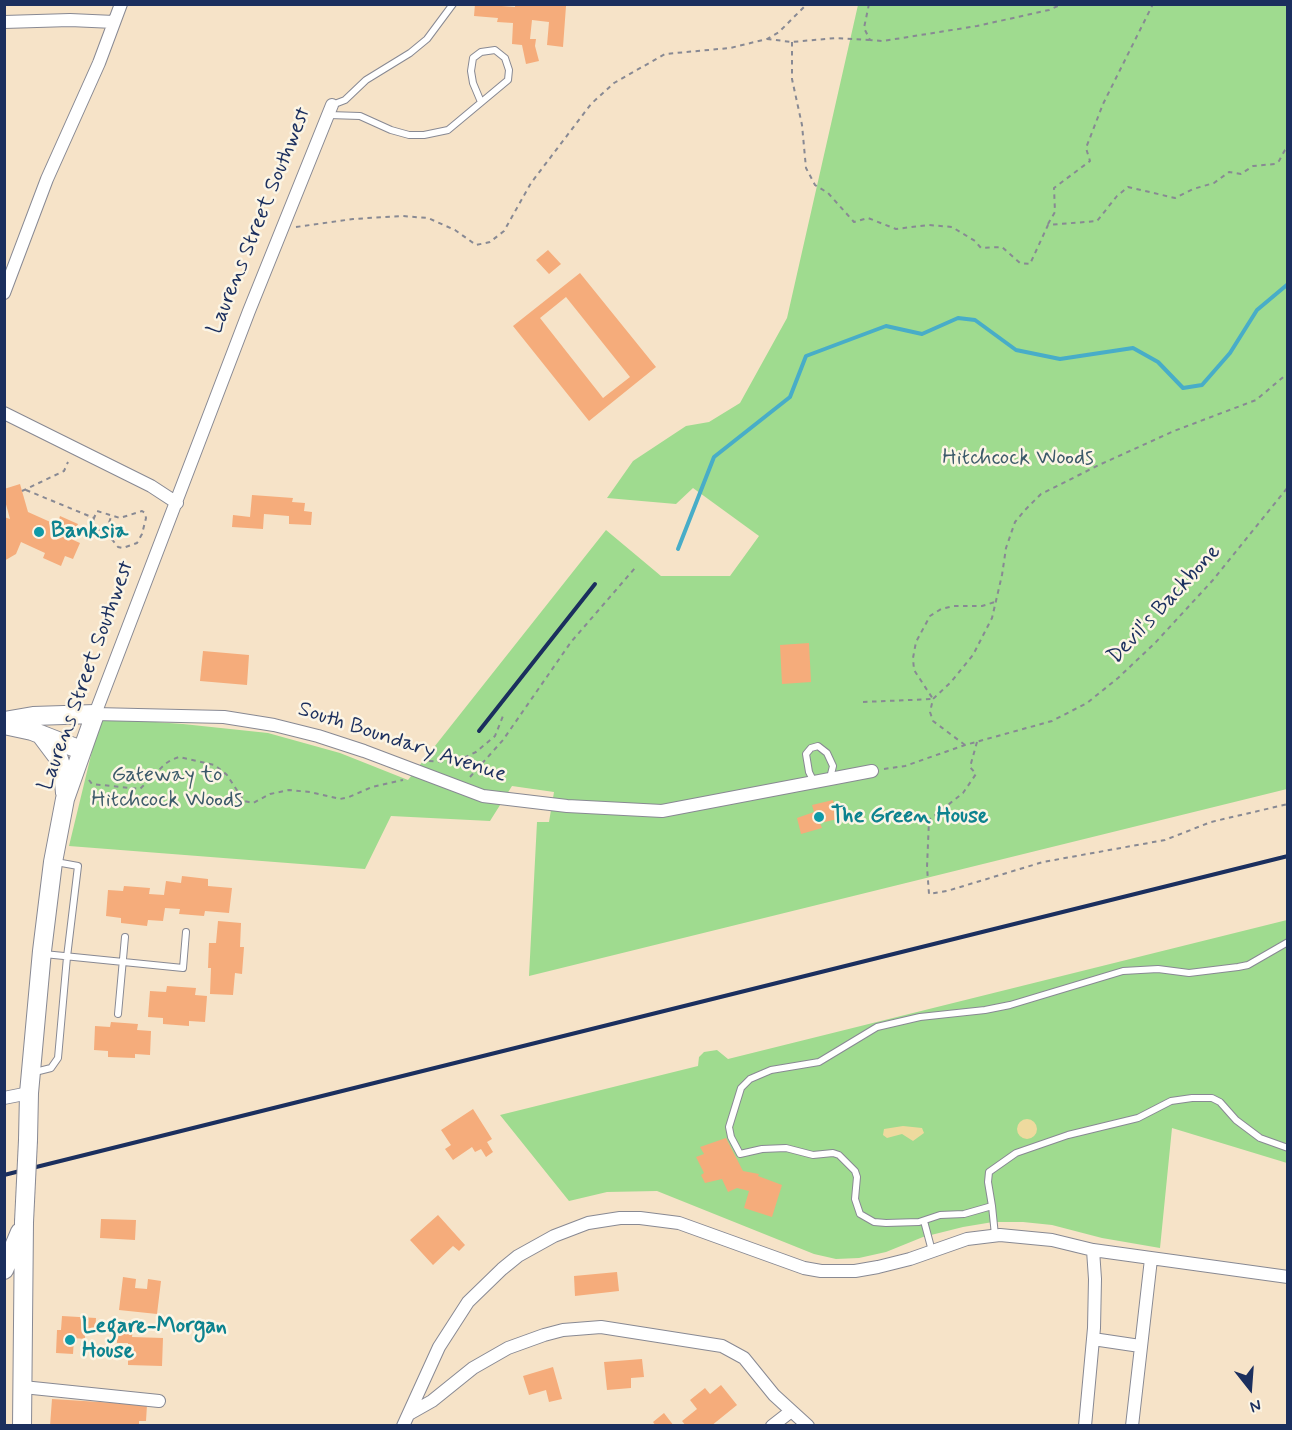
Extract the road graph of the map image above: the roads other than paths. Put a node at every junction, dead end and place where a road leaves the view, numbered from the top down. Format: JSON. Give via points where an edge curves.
{"nodes":[{"id":1,"x":121,"y":4,"type":"edge"},
{"id":2,"x":453,"y":4,"type":"edge"},
{"id":3,"x":4,"y":22,"type":"edge"},
{"id":4,"x":114,"y":22,"type":"junction"},
{"id":5,"x":481,"y":102,"type":"junction"},
{"id":6,"x":330,"y":110,"type":"junction"},
{"id":7,"x":4,"y":293,"type":"edge"},
{"id":8,"x":4,"y":413,"type":"edge"},
{"id":9,"x":177,"y":503,"type":"junction"},
{"id":10,"x":95,"y":714,"type":"junction"},
{"id":11,"x":4,"y":723,"type":"edge"},
{"id":12,"x":41,"y":735,"type":"junction"},
{"id":13,"x":81,"y":750,"type":"junction"},
{"id":14,"x":872,"y":771,"type":"road end"},
{"id":15,"x":830,"y":778,"type":"junction"},
{"id":16,"x":814,"y":782,"type":"junction"},
{"id":17,"x":65,"y":799,"type":"junction"},
{"id":18,"x":53,"y":862,"type":"junction"},
{"id":19,"x":186,"y":932,"type":"dead end"},
{"id":20,"x":124,"y":937,"type":"dead end"},
{"id":21,"x":1287,"y":942,"type":"edge"},
{"id":22,"x":42,"y":954,"type":"junction"},
{"id":23,"x":67,"y":957,"type":"junction"},
{"id":24,"x":122,"y":963,"type":"junction"},
{"id":25,"x":118,"y":1014,"type":"dead end"},
{"id":26,"x":31,"y":1073,"type":"junction"},
{"id":27,"x":29,"y":1093,"type":"junction"},
{"id":28,"x":4,"y":1098,"type":"edge"},
{"id":29,"x":1287,"y":1148,"type":"edge"},
{"id":30,"x":992,"y":1206,"type":"junction"},
{"id":31,"x":924,"y":1221,"type":"junction"},
{"id":32,"x":24,"y":1222,"type":"junction"},
{"id":33,"x":995,"y":1235,"type":"junction"},
{"id":34,"x":1093,"y":1250,"type":"junction"},
{"id":35,"x":932,"y":1251,"type":"junction"},
{"id":36,"x":1150,"y":1259,"type":"junction"},
{"id":37,"x":4,"y":1270,"type":"edge"},
{"id":38,"x":1287,"y":1277,"type":"edge"},
{"id":39,"x":1093,"y":1339,"type":"junction"},
{"id":40,"x":1140,"y":1346,"type":"junction"},
{"id":41,"x":23,"y":1387,"type":"junction"},
{"id":42,"x":159,"y":1401,"type":"dead end"},
{"id":43,"x":790,"y":1412,"type":"junction"},
{"id":44,"x":409,"y":1414,"type":"junction"},
{"id":45,"x":22,"y":1425,"type":"edge"},
{"id":46,"x":403,"y":1425,"type":"edge"},
{"id":47,"x":772,"y":1425,"type":"edge"},
{"id":48,"x":807,"y":1425,"type":"edge"},
{"id":49,"x":1085,"y":1425,"type":"edge"},
{"id":50,"x":1132,"y":1425,"type":"edge"}],
"edges":[{"from":1,"to":4,"type":"street"},
{"from":2,"to":6,"type":"lane","via":[[428,39],[366,80]]},
{"from":3,"to":4,"type":"street"},
{"from":4,"to":7,"type":"street","via":[[47,179]]},
{"from":5,"to":5,"type":"lane","via":[[508,80],[505,58],[495,50],[473,58],[473,83]]},
{"from":5,"to":6,"type":"lane","via":[[448,130],[424,135],[409,135],[360,116]]},
{"from":6,"to":9,"type":"street","name":"Laurens Street Southwest"},
{"from":8,"to":9,"type":"street","via":[[152,486]]},
{"from":9,"to":10,"type":"street","name":"Laurens Street Southwest"},
{"from":10,"to":11,"type":"street","via":[[33,716]]},
{"from":10,"to":13,"type":"street","name":"Laurens Street Southwest"},
{"from":10,"to":16,"type":"street","name":"South Boundary Avenue","via":[[224,717],[274,725],[364,751],[483,796],[567,806],[662,812]]},
{"from":11,"to":12,"type":"street"},
{"from":12,"to":13,"type":"street"},
{"from":12,"to":17,"type":"street","via":[[59,759]]},
{"from":13,"to":17,"type":"street","name":"Laurens Street Southwest"},
{"from":14,"to":15,"type":"street","name":"South Boundary Avenue"},
{"from":15,"to":16,"type":"street","name":"South Boundary Avenue"},
{"from":15,"to":16,"type":"lane","via":[[833,766],[818,746],[806,754]]},
{"from":17,"to":18,"type":"street","name":"Laurens Street Southwest"},
{"from":18,"to":22,"type":"street","name":"Laurens Street Southwest"},
{"from":18,"to":23,"type":"lane","via":[[78,867]]},
{"from":19,"to":24,"type":"lane","via":[[183,968]]},
{"from":20,"to":24,"type":"lane"},
{"from":21,"to":31,"type":"lane","via":[[1248,965],[1189,973],[1123,970],[1010,1005],[888,1024],[819,1062],[760,1073],[741,1088],[729,1127],[740,1154],[786,1148],[813,1155],[839,1155],[855,1171],[856,1208],[866,1219],[886,1223]]},
{"from":22,"to":23,"type":"lane"},
{"from":22,"to":26,"type":"street","name":"Laurens Street Southwest"},
{"from":23,"to":24,"type":"lane"},
{"from":23,"to":26,"type":"lane","via":[[58,1058],[51,1068]]},
{"from":24,"to":25,"type":"lane"},
{"from":26,"to":27,"type":"street","name":"Laurens Street Southwest"},
{"from":27,"to":28,"type":"street"},
{"from":27,"to":32,"type":"street","name":"Laurens Street Southwest","bridge":true},
{"from":29,"to":30,"type":"lane","via":[[1260,1138],[1212,1098],[1172,1101],[1138,1118],[1016,1153],[989,1172]]},
{"from":30,"to":31,"type":"lane"},
{"from":30,"to":33,"type":"lane"},
{"from":31,"to":35,"type":"lane"},
{"from":32,"to":37,"type":"street","name":"Laurens Street Southwest"},
{"from":32,"to":41,"type":"street","name":"Laurens Street Southwest"},
{"from":33,"to":34,"type":"street","via":[[1052,1240]]},
{"from":33,"to":35,"type":"street","via":[[967,1239]]},
{"from":34,"to":36,"type":"street"},
{"from":34,"to":39,"type":"street"},
{"from":35,"to":44,"type":"street","via":[[855,1271],[821,1271],[679,1223],[620,1218],[581,1225],[518,1256],[468,1302],[439,1347]]},
{"from":36,"to":38,"type":"street"},
{"from":36,"to":40,"type":"street"},
{"from":39,"to":40,"type":"street"},
{"from":39,"to":49,"type":"street"},
{"from":40,"to":50,"type":"street"},
{"from":41,"to":42,"type":"street"},
{"from":41,"to":45,"type":"street","name":"Laurens Street Southwest"},
{"from":43,"to":44,"type":"street","via":[[744,1358],[722,1346],[600,1328],[563,1330],[508,1348]]},
{"from":43,"to":47,"type":"street"},
{"from":43,"to":48,"type":"street"},
{"from":44,"to":46,"type":"street"}]}
